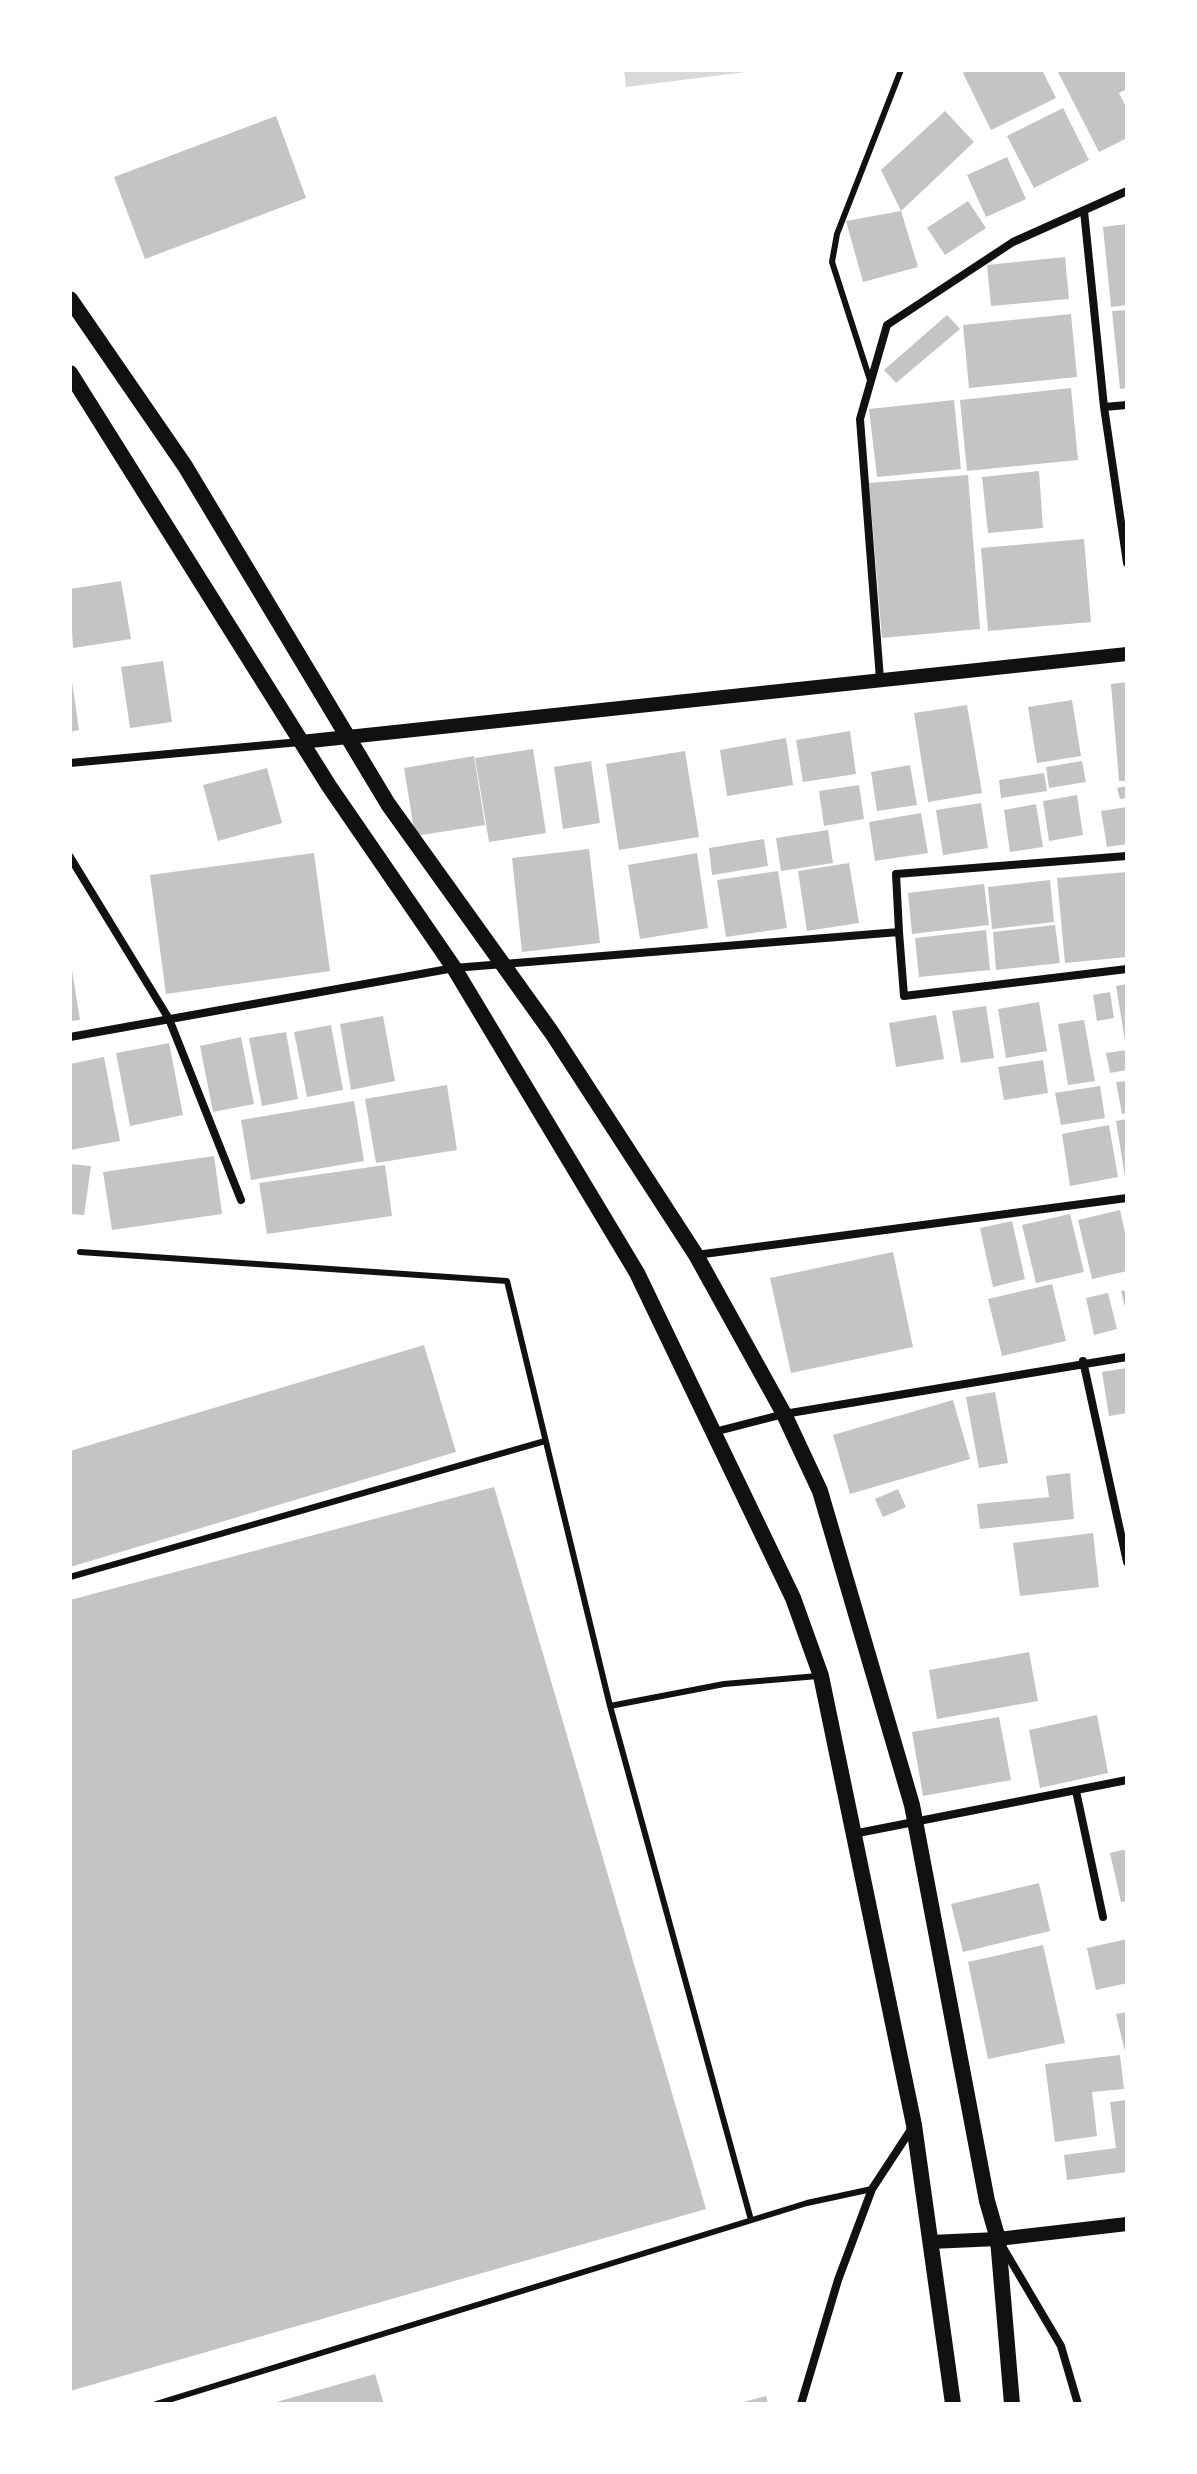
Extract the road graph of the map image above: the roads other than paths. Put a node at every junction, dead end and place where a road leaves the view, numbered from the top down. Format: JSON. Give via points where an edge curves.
{"nodes":[{"id":1,"x":901,"y":70,"type":"edge"},
{"id":2,"x":1127,"y":191,"type":"edge"},
{"id":3,"x":1084,"y":211,"type":"junction"},
{"id":4,"x":70,"y":299,"type":"edge"},
{"id":5,"x":70,"y":373,"type":"edge"},
{"id":6,"x":871,"y":381,"type":"junction"},
{"id":7,"x":1127,"y":405,"type":"edge"},
{"id":8,"x":1104,"y":407,"type":"junction"},
{"id":9,"x":1127,"y":563,"type":"edge"},
{"id":10,"x":1127,"y":654,"type":"edge"},
{"id":11,"x":880,"y":679,"type":"junction"},
{"id":12,"x":348,"y":737,"type":"junction"},
{"id":13,"x":301,"y":742,"type":"junction"},
{"id":14,"x":70,"y":763,"type":"edge"},
{"id":15,"x":1127,"y":856,"type":"edge"},
{"id":16,"x":70,"y":857,"type":"edge"},
{"id":17,"x":899,"y":932,"type":"junction"},
{"id":18,"x":503,"y":964,"type":"junction"},
{"id":19,"x":454,"y":968,"type":"junction"},
{"id":20,"x":1127,"y":969,"type":"edge"},
{"id":21,"x":169,"y":1019,"type":"junction"},
{"id":22,"x":70,"y":1037,"type":"edge"},
{"id":23,"x":1127,"y":1198,"type":"edge"},
{"id":24,"x":241,"y":1200,"type":"dead end"},
{"id":25,"x":80,"y":1252,"type":"dead end"},
{"id":26,"x":696,"y":1255,"type":"junction"},
{"id":27,"x":1127,"y":1357,"type":"edge"},
{"id":28,"x":1083,"y":1361,"type":"junction"},
{"id":29,"x":784,"y":1414,"type":"junction"},
{"id":30,"x":714,"y":1432,"type":"junction"},
{"id":31,"x":545,"y":1441,"type":"junction"},
{"id":32,"x":1127,"y":1562,"type":"edge"},
{"id":33,"x":70,"y":1577,"type":"edge"},
{"id":34,"x":821,"y":1676,"type":"junction"},
{"id":35,"x":610,"y":1706,"type":"junction"},
{"id":36,"x":1127,"y":1780,"type":"edge"},
{"id":37,"x":1076,"y":1791,"type":"junction"},
{"id":38,"x":915,"y":1824,"type":"junction"},
{"id":39,"x":853,"y":1834,"type":"junction"},
{"id":40,"x":1103,"y":1917,"type":"dead end"},
{"id":41,"x":914,"y":2125,"type":"junction"},
{"id":42,"x":872,"y":2189,"type":"junction"},
{"id":43,"x":751,"y":2220,"type":"junction"},
{"id":44,"x":1127,"y":2224,"type":"edge"},
{"id":45,"x":998,"y":2239,"type":"junction"},
{"id":46,"x":930,"y":2242,"type":"junction"},
{"id":47,"x":156,"y":2404,"type":"edge"},
{"id":48,"x":801,"y":2404,"type":"edge"},
{"id":49,"x":953,"y":2404,"type":"edge"},
{"id":50,"x":1012,"y":2404,"type":"edge"},
{"id":51,"x":1078,"y":2404,"type":"edge"}],
"edges":[{"from":1,"to":6,"type":"lane","via":[[837,234],[832,262]]},
{"from":2,"to":3,"type":"street"},
{"from":3,"to":6,"type":"street","via":[[1013,242],[887,325]]},
{"from":3,"to":8,"type":"street"},
{"from":4,"to":12,"type":"main road","via":[[185,466]]},
{"from":5,"to":13,"type":"main road"},
{"from":6,"to":11,"type":"street","via":[[860,419]]},
{"from":7,"to":8,"type":"street"},
{"from":8,"to":9,"type":"street"},
{"from":10,"to":11,"type":"street"},
{"from":11,"to":12,"type":"street"},
{"from":12,"to":13,"type":"street"},
{"from":12,"to":18,"type":"main road","via":[[388,804]]},
{"from":13,"to":14,"type":"street"},
{"from":13,"to":19,"type":"main road"},
{"from":15,"to":17,"type":"street","via":[[896,874]]},
{"from":16,"to":21,"type":"street"},
{"from":17,"to":18,"type":"street"},
{"from":17,"to":20,"type":"street","via":[[904,996]]},
{"from":18,"to":19,"type":"street"},
{"from":18,"to":26,"type":"main road"},
{"from":19,"to":21,"type":"street"},
{"from":19,"to":30,"type":"main road","via":[[637,1273]]},
{"from":21,"to":22,"type":"street"},
{"from":21,"to":24,"type":"street"},
{"from":23,"to":26,"type":"street"},
{"from":25,"to":31,"type":"lane","via":[[507,1281]]},
{"from":26,"to":29,"type":"main road"},
{"from":27,"to":28,"type":"street"},
{"from":28,"to":29,"type":"street"},
{"from":28,"to":32,"type":"street"},
{"from":29,"to":30,"type":"street"},
{"from":29,"to":38,"type":"main road","via":[[820,1491]]},
{"from":30,"to":34,"type":"main road","via":[[793,1598]]},
{"from":31,"to":33,"type":"lane"},
{"from":31,"to":35,"type":"lane"},
{"from":34,"to":35,"type":"lane","via":[[724,1684]]},
{"from":34,"to":39,"type":"main road"},
{"from":35,"to":43,"type":"lane"},
{"from":36,"to":37,"type":"street"},
{"from":37,"to":38,"type":"street"},
{"from":37,"to":40,"type":"street"},
{"from":38,"to":39,"type":"street"},
{"from":38,"to":45,"type":"main road"},
{"from":39,"to":41,"type":"main road"},
{"from":41,"to":42,"type":"street"},
{"from":41,"to":46,"type":"main road"},
{"from":42,"to":43,"type":"lane"},
{"from":42,"to":48,"type":"street"},
{"from":43,"to":47,"type":"lane"},
{"from":44,"to":45,"type":"street"},
{"from":45,"to":46,"type":"street"},
{"from":45,"to":50,"type":"main road"},
{"from":45,"to":51,"type":"street","via":[[1061,2346]]},
{"from":46,"to":49,"type":"main road"}]}
